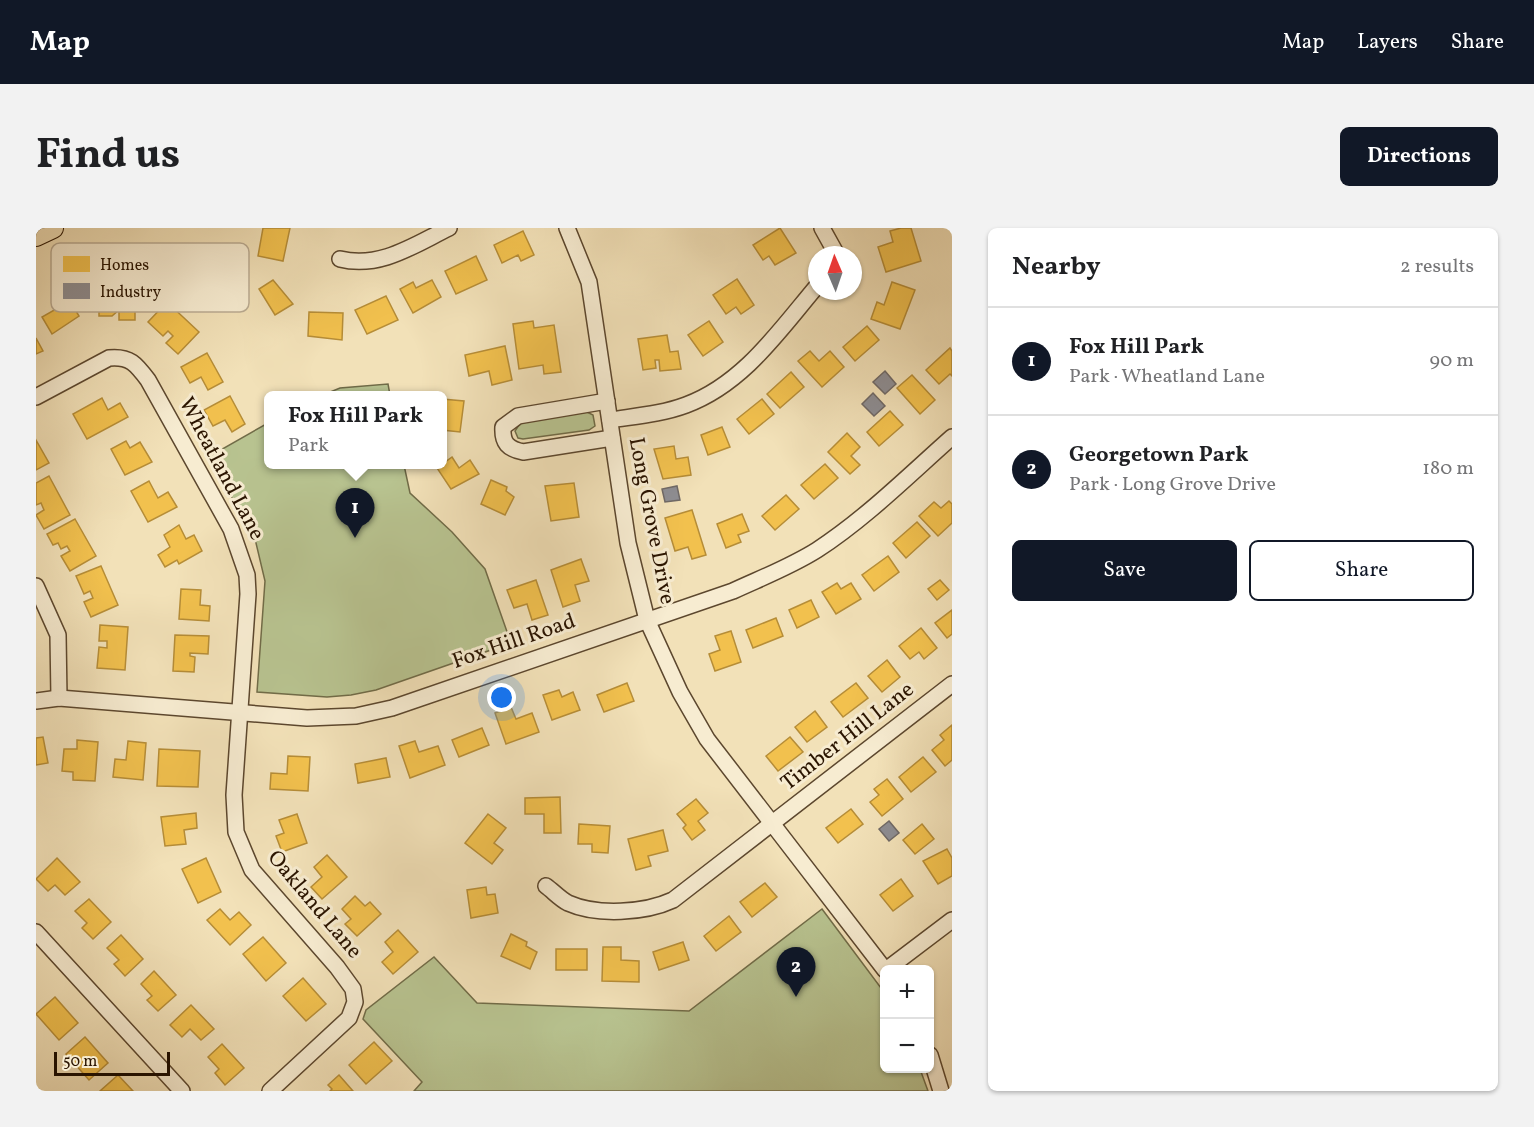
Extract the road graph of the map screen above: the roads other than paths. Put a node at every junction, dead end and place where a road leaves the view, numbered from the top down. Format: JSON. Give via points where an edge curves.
{"nodes":[{"id":1,"x":52,"y":228,"type":"edge"},
{"id":2,"x":449,"y":228,"type":"edge"},
{"id":3,"x":567,"y":228,"type":"edge"},
{"id":4,"x":822,"y":228,"type":"edge"},
{"id":5,"x":36,"y":236,"type":"edge"},
{"id":6,"x":832,"y":246,"type":"edge"},
{"id":7,"x":340,"y":259,"type":"dead end"},
{"id":8,"x":808,"y":297,"type":"edge"},
{"id":9,"x":36,"y":397,"type":"edge"},
{"id":10,"x":607,"y":401,"type":"junction"},
{"id":11,"x":610,"y":420,"type":"junction"},
{"id":12,"x":952,"y":437,"type":"edge"},
{"id":13,"x":612,"y":438,"type":"junction"},
{"id":14,"x":36,"y":586,"type":"edge"},
{"id":15,"x":647,"y":620,"type":"junction"},
{"id":16,"x":952,"y":684,"type":"edge"},
{"id":17,"x":59,"y":698,"type":"junction"},
{"id":18,"x":36,"y":700,"type":"edge"},
{"id":19,"x":240,"y":713,"type":"junction"},
{"id":20,"x":771,"y":825,"type":"junction"},
{"id":21,"x":546,"y":886,"type":"dead end"},
{"id":22,"x":952,"y":920,"type":"edge"},
{"id":23,"x":36,"y":932,"type":"edge"},
{"id":24,"x":882,"y":965,"type":"edge"},
{"id":25,"x":890,"y":965,"type":"edge"},
{"id":26,"x":934,"y":1068,"type":"edge"},
{"id":27,"x":182,"y":1091,"type":"edge"},
{"id":28,"x":270,"y":1091,"type":"edge"},
{"id":29,"x":941,"y":1091,"type":"edge"}],
"edges":[{"from":1,"to":5,"type":"main road"},
{"from":2,"to":7,"type":"street","via":[[379,261],[355,263]]},
{"from":3,"to":10,"type":"street","name":"Long Grove Drive","via":[[589,282]]},
{"from":4,"to":6,"type":"street"},
{"from":8,"to":11,"type":"street","via":[[752,363],[716,391],[662,412]]},
{"from":9,"to":19,"type":"street","name":"Wheatland Lane","via":[[109,358],[135,361],[148,380],[231,529],[243,559],[248,594]]},
{"from":10,"to":11,"type":"street","name":"Long Grove Drive"},
{"from":10,"to":13,"type":"street","via":[[518,416],[503,427],[502,436],[506,445],[523,452]]},
{"from":11,"to":13,"type":"street","name":"Long Grove Drive"},
{"from":12,"to":15,"type":"street","name":"Fox Hill Road","via":[[876,505],[816,550],[733,591]]},
{"from":13,"to":15,"type":"street","name":"Long Grove Drive","via":[[628,543]]},
{"from":14,"to":17,"type":"street","via":[[58,635]]},
{"from":15,"to":19,"type":"street","name":"Fox Hill Road","via":[[379,712],[326,718]]},
{"from":15,"to":20,"type":"street","name":"Long Grove Drive","via":[[697,723]]},
{"from":16,"to":20,"type":"street","name":"Timber Hill Lane"},
{"from":17,"to":18,"type":"street","name":"Fox Hill Road"},
{"from":17,"to":19,"type":"street","name":"Fox Hill Road"},
{"from":19,"to":28,"type":"street","name":"Oakland Lane","via":[[234,812],[243,853],[265,887],[347,980],[355,1002],[349,1018]]},
{"from":20,"to":21,"type":"street","name":"Timber Hill Lane","via":[[688,891],[659,907],[631,911],[596,909],[568,903]]},
{"from":20,"to":24,"type":"street","name":"Long Grove Drive"},
{"from":22,"to":25,"type":"street"},
{"from":23,"to":27,"type":"street"},
{"from":26,"to":29,"type":"street"}]}
